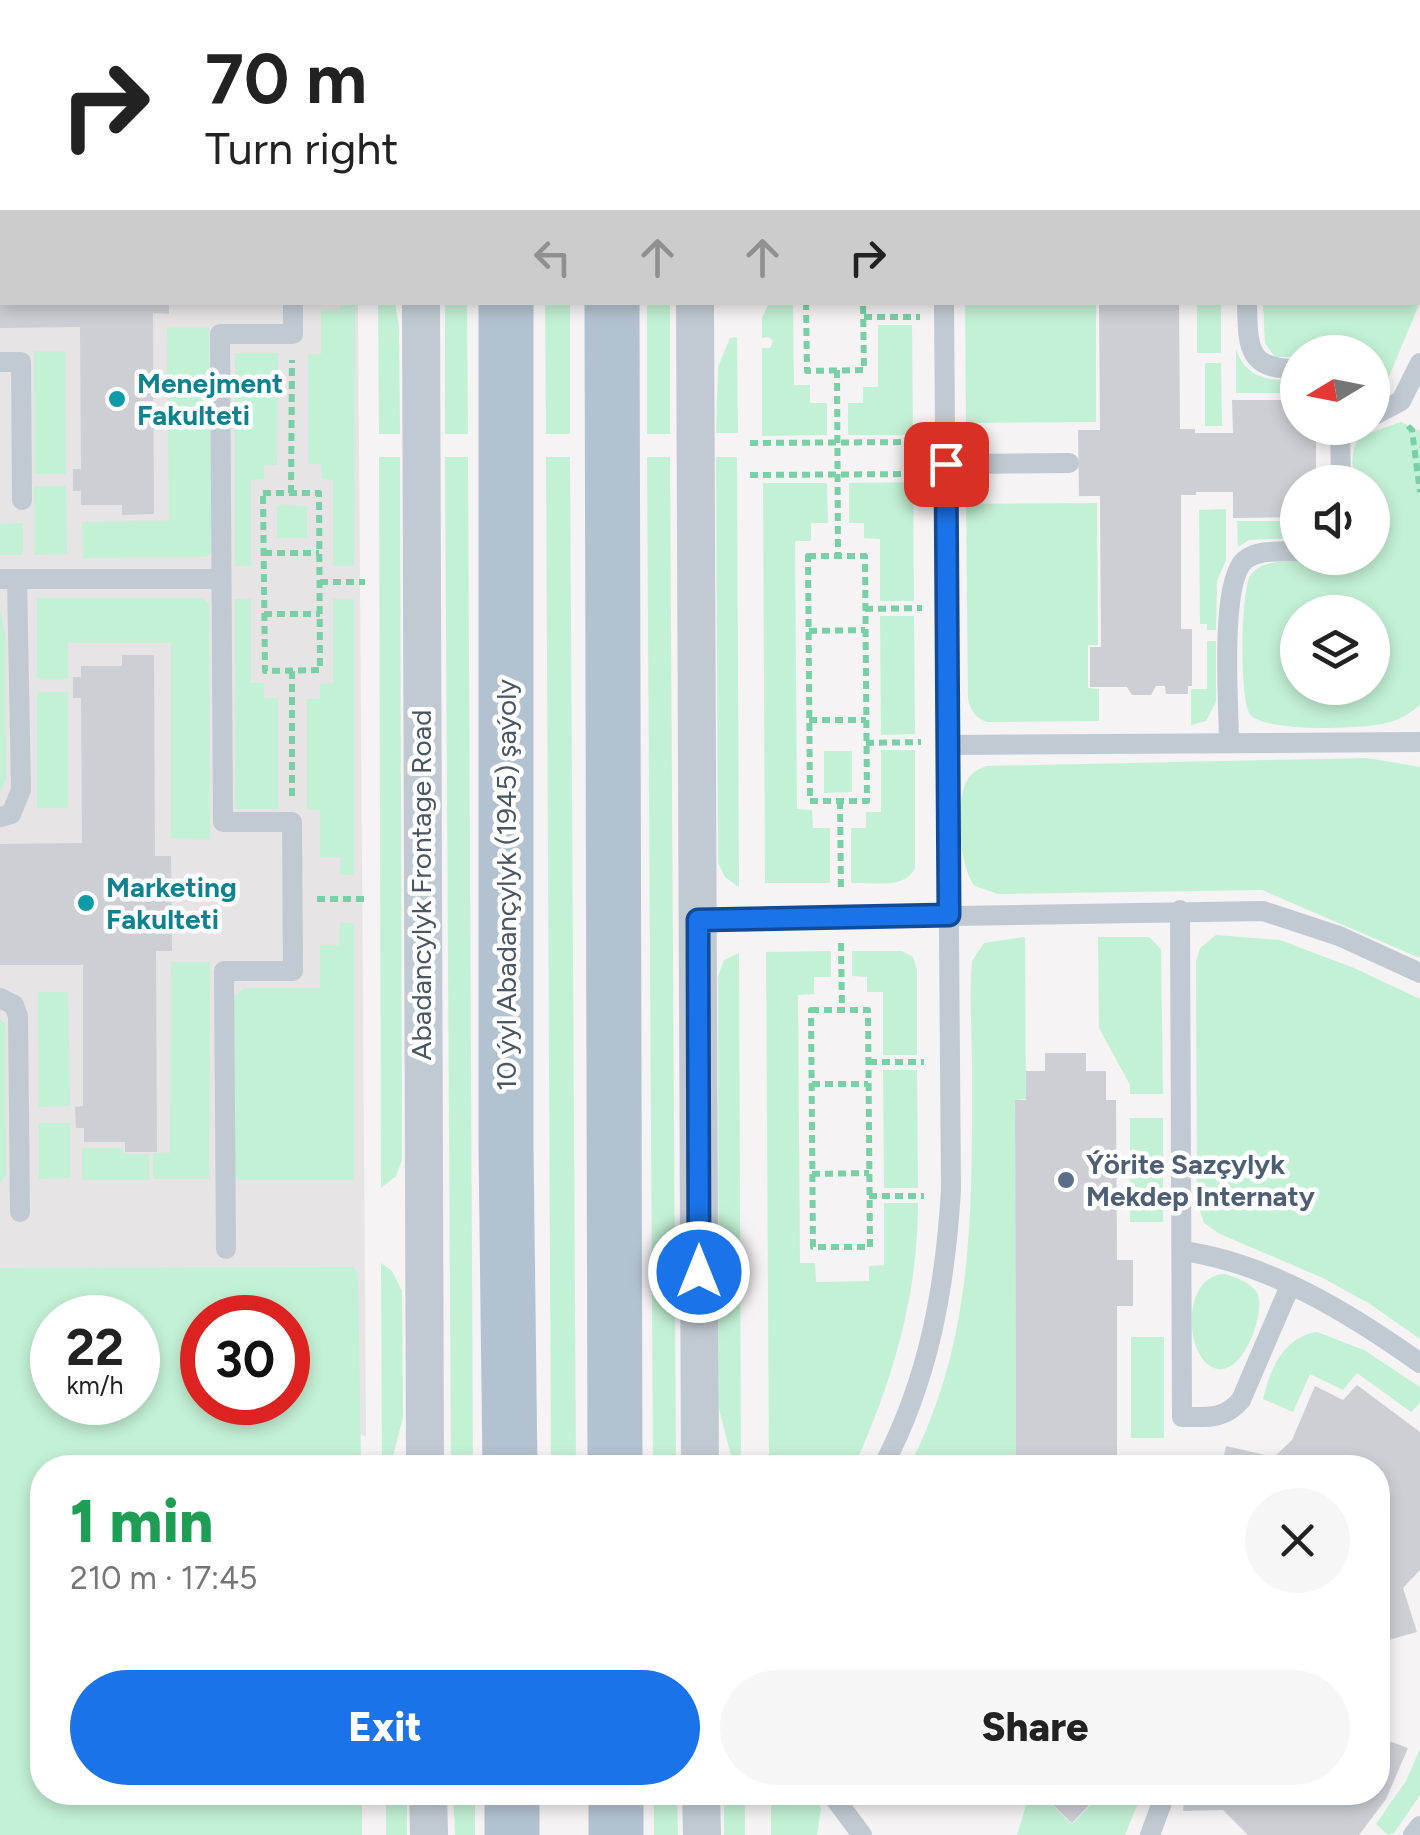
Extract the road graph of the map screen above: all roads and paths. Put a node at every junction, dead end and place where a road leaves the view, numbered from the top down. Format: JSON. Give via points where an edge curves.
{"nodes":[{"id":1,"x":293,"y":305,"type":"edge"},
{"id":2,"x":421,"y":305,"type":"edge"},
{"id":3,"x":506,"y":305,"type":"edge"},
{"id":4,"x":612,"y":305,"type":"edge"},
{"id":5,"x":695,"y":305,"type":"edge"},
{"id":6,"x":806,"y":305,"type":"edge"},
{"id":7,"x":863,"y":305,"type":"edge"},
{"id":8,"x":920,"y":305,"type":"edge"},
{"id":9,"x":944,"y":305,"type":"edge"},
{"id":10,"x":1247,"y":305,"type":"edge"},
{"id":11,"x":864,"y":317,"type":"junction"},
{"id":12,"x":920,"y":317,"type":"junction"},
{"id":13,"x":293,"y":334,"type":"junction"},
{"id":14,"x":920,"y":335,"type":"dead end"},
{"id":15,"x":0,"y":362,"type":"edge"},
{"id":16,"x":1420,"y":363,"type":"edge"},
{"id":17,"x":1280,"y":368,"type":"edge"},
{"id":18,"x":838,"y":370,"type":"junction"},
{"id":19,"x":1393,"y":408,"type":"junction"},
{"id":20,"x":1390,"y":409,"type":"edge"},
{"id":21,"x":921,"y":424,"type":"dead end"},
{"id":22,"x":921,"y":442,"type":"junction"},
{"id":23,"x":838,"y":443,"type":"junction"},
{"id":24,"x":750,"y":444,"type":"dead end"},
{"id":25,"x":1069,"y":463,"type":"dead end"},
{"id":26,"x":946,"y":464,"type":"junction"},
{"id":27,"x":750,"y":475,"type":"dead end"},
{"id":28,"x":838,"y":475,"type":"junction"},
{"id":29,"x":1420,"y":492,"type":"edge"},
{"id":30,"x":291,"y":493,"type":"junction"},
{"id":31,"x":22,"y":500,"type":"dead end"},
{"id":32,"x":1280,"y":552,"type":"edge"},
{"id":33,"x":264,"y":553,"type":"junction"},
{"id":34,"x":319,"y":553,"type":"junction"},
{"id":35,"x":838,"y":556,"type":"junction"},
{"id":36,"x":9,"y":579,"type":"edge"},
{"id":37,"x":221,"y":579,"type":"junction"},
{"id":38,"x":320,"y":582,"type":"junction"},
{"id":39,"x":365,"y":582,"type":"dead end"},
{"id":40,"x":922,"y":589,"type":"dead end"},
{"id":41,"x":922,"y":608,"type":"junction"},
{"id":42,"x":865,"y":609,"type":"junction"},
{"id":43,"x":264,"y":614,"type":"junction"},
{"id":44,"x":320,"y":614,"type":"junction"},
{"id":45,"x":922,"y":628,"type":"dead end"},
{"id":46,"x":866,"y":630,"type":"junction"},
{"id":47,"x":808,"y":631,"type":"junction"},
{"id":48,"x":292,"y":671,"type":"junction"},
{"id":49,"x":810,"y":720,"type":"junction"},
{"id":50,"x":866,"y":720,"type":"junction"},
{"id":51,"x":922,"y":723,"type":"dead end"},
{"id":52,"x":866,"y":742,"type":"junction"},
{"id":53,"x":922,"y":742,"type":"junction"},
{"id":54,"x":1420,"y":742,"type":"edge"},
{"id":55,"x":1229,"y":743,"type":"junction"},
{"id":56,"x":948,"y":744,"type":"junction"},
{"id":57,"x":923,"y":760,"type":"dead end"},
{"id":58,"x":840,"y":801,"type":"junction"},
{"id":59,"x":0,"y":817,"type":"edge"},
{"id":60,"x":292,"y":822,"type":"junction"},
{"id":61,"x":822,"y":890,"type":"dead end"},
{"id":62,"x":841,"y":890,"type":"junction"},
{"id":63,"x":859,"y":890,"type":"dead end"},
{"id":64,"x":292,"y":899,"type":"junction"},
{"id":65,"x":366,"y":899,"type":"dead end"},
{"id":66,"x":1180,"y":910,"type":"junction"},
{"id":67,"x":949,"y":915,"type":"junction"},
{"id":68,"x":698,"y":920,"type":"junction"},
{"id":69,"x":841,"y":943,"type":"junction"},
{"id":70,"x":860,"y":943,"type":"dead end"},
{"id":71,"x":822,"y":944,"type":"dead end"},
{"id":72,"x":1420,"y":973,"type":"edge"},
{"id":73,"x":0,"y":998,"type":"edge"},
{"id":74,"x":842,"y":1010,"type":"junction"},
{"id":75,"x":925,"y":1044,"type":"dead end"},
{"id":76,"x":868,"y":1062,"type":"junction"},
{"id":77,"x":925,"y":1062,"type":"junction"},
{"id":78,"x":925,"y":1082,"type":"dead end"},
{"id":79,"x":812,"y":1084,"type":"junction"},
{"id":80,"x":868,"y":1084,"type":"junction"},
{"id":81,"x":869,"y":1173,"type":"junction"},
{"id":82,"x":812,"y":1174,"type":"junction"},
{"id":83,"x":926,"y":1177,"type":"dead end"},
{"id":84,"x":869,"y":1196,"type":"junction"},
{"id":85,"x":926,"y":1196,"type":"junction"},
{"id":86,"x":20,"y":1212,"type":"dead end"},
{"id":87,"x":926,"y":1212,"type":"dead end"},
{"id":88,"x":226,"y":1249,"type":"dead end"},
{"id":89,"x":1182,"y":1251,"type":"junction"},
{"id":90,"x":1290,"y":1286,"type":"junction"},
{"id":91,"x":1420,"y":1363,"type":"edge"},
{"id":92,"x":426,"y":1455,"type":"edge"},
{"id":93,"x":510,"y":1455,"type":"edge"},
{"id":94,"x":615,"y":1455,"type":"edge"},
{"id":95,"x":700,"y":1455,"type":"edge"},
{"id":96,"x":889,"y":1455,"type":"edge"},
{"id":97,"x":428,"y":1805,"type":"edge"},
{"id":98,"x":512,"y":1805,"type":"edge"},
{"id":99,"x":616,"y":1805,"type":"edge"},
{"id":100,"x":702,"y":1805,"type":"edge"},
{"id":101,"x":838,"y":1805,"type":"edge"},
{"id":102,"x":1161,"y":1805,"type":"edge"},
{"id":103,"x":1420,"y":1826,"type":"edge"},
{"id":104,"x":854,"y":1832,"type":"edge"},
{"id":105,"x":428,"y":1835,"type":"edge"},
{"id":106,"x":512,"y":1835,"type":"edge"},
{"id":107,"x":616,"y":1835,"type":"edge"},
{"id":108,"x":702,"y":1835,"type":"edge"},
{"id":109,"x":1150,"y":1835,"type":"edge"},
{"id":110,"x":1413,"y":1835,"type":"edge"}],
"edges":[{"from":1,"to":13,"type":"lane"},
{"from":2,"to":92,"type":"street","name":"Abadancylyk Frontage Road"},
{"from":3,"to":93,"type":"main road","name":"10 ýyl Abadançylyk (1945) şaýoly"},
{"from":4,"to":94,"type":"main road"},
{"from":5,"to":68,"type":"street"},
{"from":6,"to":18,"type":"path","via":[[807,370]]},
{"from":7,"to":11,"type":"path"},
{"from":8,"to":12,"type":"path"},
{"from":9,"to":26,"type":"lane"},
{"from":10,"to":17,"type":"lane","via":[[1248,342],[1258,360]]},
{"from":11,"to":12,"type":"path"},
{"from":11,"to":18,"type":"path","via":[[864,370]]},
{"from":12,"to":14,"type":"path"},
{"from":13,"to":30,"type":"path"},
{"from":13,"to":37,"type":"lane","via":[[220,334]]},
{"from":15,"to":31,"type":"lane","via":[[21,362]]},
{"from":16,"to":19,"type":"lane"},
{"from":18,"to":23,"type":"path"},
{"from":19,"to":20,"type":"lane"},
{"from":19,"to":29,"type":"path","via":[[1412,430]]},
{"from":21,"to":22,"type":"path"},
{"from":22,"to":23,"type":"path"},
{"from":22,"to":28,"type":"path","via":[[921,474]]},
{"from":23,"to":24,"type":"path"},
{"from":23,"to":28,"type":"path"},
{"from":25,"to":26,"type":"lane"},
{"from":26,"to":56,"type":"lane"},
{"from":27,"to":28,"type":"path"},
{"from":28,"to":35,"type":"path"},
{"from":30,"to":33,"type":"path","via":[[263,493]]},
{"from":30,"to":34,"type":"path","via":[[319,493]]},
{"from":32,"to":55,"type":"lane","via":[[1250,556],[1233,576]]},
{"from":33,"to":34,"type":"path"},
{"from":33,"to":43,"type":"path"},
{"from":34,"to":38,"type":"path"},
{"from":35,"to":42,"type":"path","via":[[865,556]]},
{"from":35,"to":47,"type":"path","via":[[808,556]]},
{"from":36,"to":37,"type":"lane"},
{"from":36,"to":59,"type":"lane","via":[[21,790],[11,814]]},
{"from":37,"to":60,"type":"lane","via":[[223,822]]},
{"from":38,"to":39,"type":"path"},
{"from":38,"to":44,"type":"path"},
{"from":40,"to":41,"type":"path"},
{"from":41,"to":42,"type":"path"},
{"from":41,"to":45,"type":"path"},
{"from":42,"to":46,"type":"path"},
{"from":43,"to":44,"type":"path"},
{"from":43,"to":48,"type":"path","via":[[264,671]]},
{"from":44,"to":48,"type":"path","via":[[320,670]]},
{"from":46,"to":47,"type":"path"},
{"from":46,"to":50,"type":"path"},
{"from":47,"to":49,"type":"path"},
{"from":48,"to":60,"type":"path"},
{"from":49,"to":50,"type":"path"},
{"from":49,"to":58,"type":"path","via":[[810,801]]},
{"from":50,"to":52,"type":"path"},
{"from":51,"to":53,"type":"path"},
{"from":52,"to":53,"type":"path"},
{"from":52,"to":58,"type":"path","via":[[867,801]]},
{"from":53,"to":57,"type":"path"},
{"from":54,"to":55,"type":"lane"},
{"from":55,"to":56,"type":"lane"},
{"from":56,"to":67,"type":"lane"},
{"from":58,"to":62,"type":"path"},
{"from":60,"to":64,"type":"lane"},
{"from":61,"to":62,"type":"path"},
{"from":62,"to":63,"type":"path"},
{"from":64,"to":65,"type":"path"},
{"from":64,"to":88,"type":"lane","via":[[293,971],[224,972]]},
{"from":66,"to":67,"type":"lane"},
{"from":66,"to":72,"type":"lane","via":[[1286,916]]},
{"from":66,"to":89,"type":"lane"},
{"from":67,"to":68,"type":"lane"},
{"from":67,"to":96,"type":"lane","via":[[952,1190],[946,1263],[936,1326]]},
{"from":68,"to":95,"type":"street"},
{"from":69,"to":70,"type":"path"},
{"from":69,"to":71,"type":"path"},
{"from":69,"to":74,"type":"path"},
{"from":73,"to":86,"type":"lane","via":[[18,1016]]},
{"from":74,"to":76,"type":"path","via":[[868,1010]]},
{"from":74,"to":79,"type":"path","via":[[811,1010]]},
{"from":75,"to":77,"type":"path"},
{"from":76,"to":77,"type":"path"},
{"from":76,"to":80,"type":"path"},
{"from":77,"to":78,"type":"path"},
{"from":79,"to":80,"type":"path"},
{"from":79,"to":82,"type":"path"},
{"from":80,"to":81,"type":"path"},
{"from":81,"to":82,"type":"path"},
{"from":81,"to":84,"type":"path"},
{"from":82,"to":84,"type":"path","via":[[813,1248],[870,1247]]},
{"from":83,"to":85,"type":"path"},
{"from":84,"to":85,"type":"path"},
{"from":85,"to":87,"type":"path"},
{"from":89,"to":90,"type":"lane"},
{"from":89,"to":90,"type":"lane","via":[[1182,1417],[1220,1417],[1241,1400]]},
{"from":90,"to":91,"type":"lane"},
{"from":97,"to":105,"type":"street"},
{"from":98,"to":106,"type":"main road"},
{"from":99,"to":107,"type":"main road"},
{"from":100,"to":108,"type":"street"},
{"from":101,"to":104,"type":"lane"},
{"from":102,"to":109,"type":"lane"},
{"from":103,"to":110,"type":"lane"}]}
